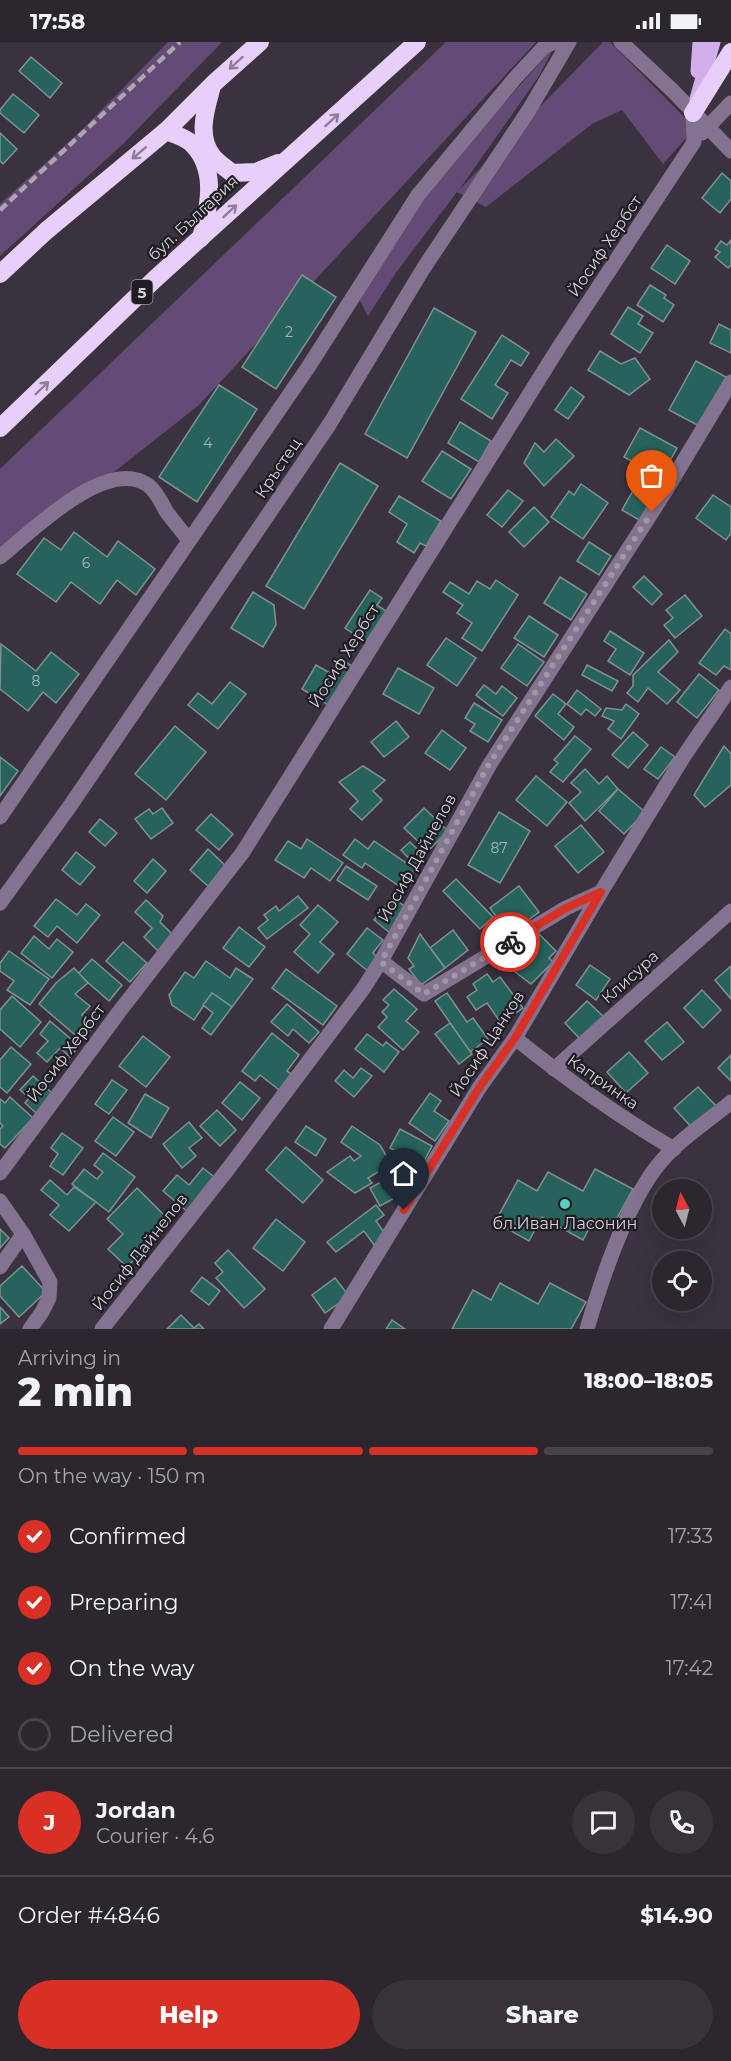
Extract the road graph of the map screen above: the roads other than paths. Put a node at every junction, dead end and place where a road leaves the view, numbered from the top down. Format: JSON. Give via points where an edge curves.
{"nodes":[{"id":1,"x":260,"y":42,"type":"edge"},
{"id":2,"x":417,"y":42,"type":"edge"},
{"id":3,"x":555,"y":42,"type":"edge"},
{"id":4,"x":569,"y":42,"type":"edge"},
{"id":5,"x":621,"y":42,"type":"edge"},
{"id":6,"x":700,"y":42,"type":"edge"},
{"id":7,"x":713,"y":42,"type":"edge"},
{"id":8,"x":731,"y":52,"type":"edge"},
{"id":9,"x":213,"y":84,"type":"junction"},
{"id":10,"x":731,"y":103,"type":"edge"},
{"id":11,"x":693,"y":113,"type":"junction"},
{"id":12,"x":708,"y":126,"type":"junction"},
{"id":13,"x":166,"y":131,"type":"junction"},
{"id":14,"x":694,"y":142,"type":"junction"},
{"id":15,"x":731,"y":151,"type":"edge"},
{"id":16,"x":288,"y":159,"type":"junction"},
{"id":17,"x":201,"y":238,"type":"junction"},
{"id":18,"x":0,"y":274,"type":"edge"},
{"id":19,"x":731,"y":382,"type":"edge"},
{"id":20,"x":0,"y":428,"type":"edge"},
{"id":21,"x":189,"y":540,"type":"junction"},
{"id":22,"x":0,"y":557,"type":"edge"},
{"id":23,"x":731,"y":687,"type":"edge"},
{"id":24,"x":0,"y":817,"type":"edge"},
{"id":25,"x":601,"y":892,"type":"junction"},
{"id":26,"x":0,"y":903,"type":"edge"},
{"id":27,"x":731,"y":911,"type":"edge"},
{"id":28,"x":381,"y":962,"type":"junction"},
{"id":29,"x":515,"y":1038,"type":"junction"},
{"id":30,"x":554,"y":1069,"type":"junction"},
{"id":31,"x":731,"y":1102,"type":"edge"},
{"id":32,"x":674,"y":1149,"type":"junction"},
{"id":33,"x":0,"y":1173,"type":"edge"},
{"id":34,"x":0,"y":1201,"type":"edge"},
{"id":35,"x":23,"y":1234,"type":"junction"},
{"id":36,"x":0,"y":1267,"type":"edge"},
{"id":37,"x":30,"y":1329,"type":"edge"},
{"id":38,"x":102,"y":1329,"type":"edge"},
{"id":39,"x":331,"y":1329,"type":"edge"},
{"id":40,"x":587,"y":1329,"type":"edge"}],
"edges":[{"from":1,"to":9,"type":"highway","one_way":true},
{"from":16,"to":2,"type":"highway","name":"бул. България","number":"5","one_way":true},
{"from":3,"to":21,"type":"street","via":[[545,46],[516,77],[418,195],[309,366]]},
{"from":4,"to":26,"type":"street","name":"Кръстец","via":[[328,425]]},
{"from":5,"to":11,"type":"street"},
{"from":6,"to":11,"type":"main road"},
{"from":7,"to":11,"type":"main road"},
{"from":8,"to":11,"type":"highway"},
{"from":9,"to":13,"type":"highway"},
{"from":9,"to":16,"type":"highway","via":[[203,123],[206,144],[213,157],[232,172],[256,172]]},
{"from":10,"to":12,"type":"street","name":"Йосиф Хербст"},
{"from":11,"to":12,"type":"street"},
{"from":11,"to":14,"type":"street"},
{"from":12,"to":14,"type":"street","name":"Йосиф Хербст"},
{"from":12,"to":15,"type":"street"},
{"from":13,"to":17,"type":"highway","via":[[190,142],[203,157],[210,183]]},
{"from":13,"to":18,"type":"highway","one_way":true},
{"from":14,"to":33,"type":"street","name":"Йосиф Хербст","via":[[559,346],[243,852]]},
{"from":17,"to":16,"type":"highway","name":"бул. България","number":"5","one_way":true},
{"from":20,"to":17,"type":"highway","name":"бул. България","number":"5","one_way":true},
{"from":19,"to":28,"type":"street","name":"Йосиф Дайнелов","via":[[665,492],[489,764]]},
{"from":21,"to":22,"type":"street","via":[[147,485],[114,478],[81,492]]},
{"from":21,"to":24,"type":"street"},
{"from":23,"to":25,"type":"street","name":"Йосиф Цанков"},
{"from":25,"to":28,"type":"street","via":[[566,908],[424,994]]},
{"from":25,"to":29,"type":"street","name":"Йосиф Цанков"},
{"from":27,"to":30,"type":"street","name":"Клисура"},
{"from":28,"to":38,"type":"street","name":"Йосиф Дайнелов","via":[[235,1160]]},
{"from":29,"to":30,"type":"street","name":"Капринка"},
{"from":29,"to":39,"type":"street","name":"Йосиф Цанков","via":[[479,1088]]},
{"from":30,"to":32,"type":"street","name":"Капринка"},
{"from":31,"to":32,"type":"street"},
{"from":32,"to":40,"type":"street","via":[[656,1168],[636,1201],[612,1255]]},
{"from":34,"to":35,"type":"street"},
{"from":35,"to":36,"type":"street"},
{"from":35,"to":37,"type":"street","via":[[50,1282],[49,1298]]}]}
